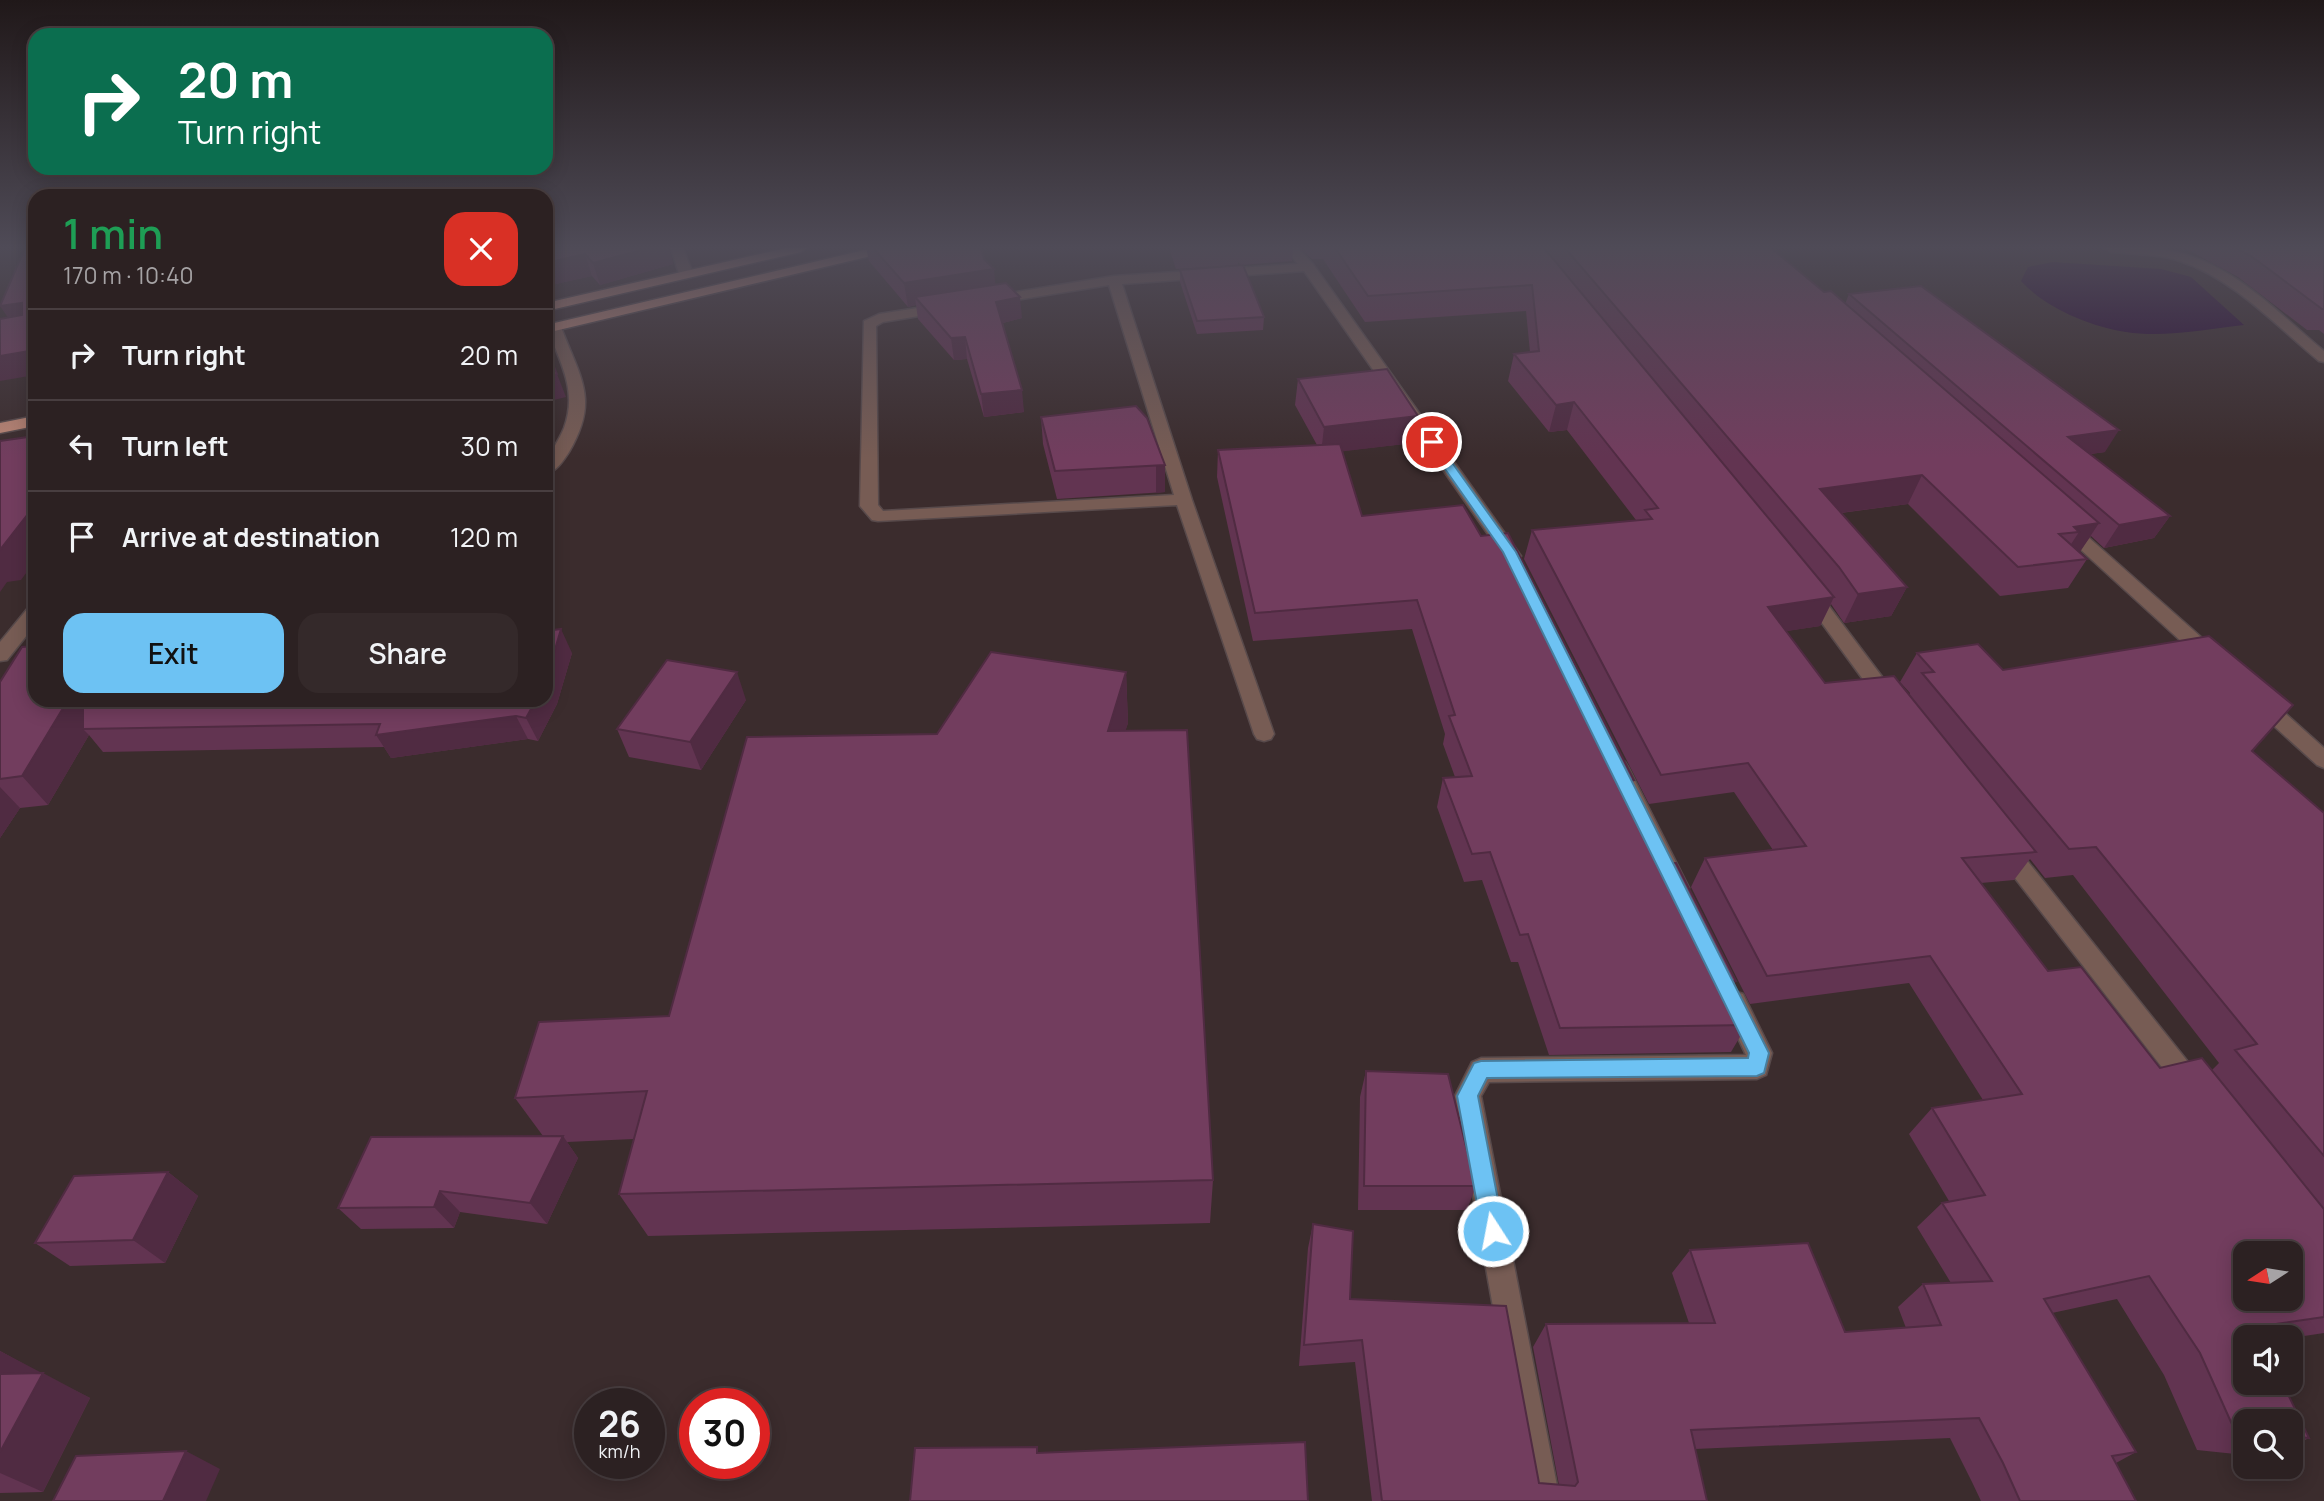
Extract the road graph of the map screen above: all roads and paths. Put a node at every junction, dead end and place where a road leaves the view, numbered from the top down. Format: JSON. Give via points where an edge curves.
{"nodes":[{"id":1,"x":592,"y":318,"type":"edge"},
{"id":2,"x":879,"y":318,"type":"edge"},
{"id":3,"x":1126,"y":318,"type":"edge"},
{"id":4,"x":1344,"y":318,"type":"edge"},
{"id":5,"x":2275,"y":318,"type":"edge"},
{"id":6,"x":553,"y":327,"type":"edge"},
{"id":7,"x":553,"y":335,"type":"edge"},
{"id":8,"x":2324,"y":358,"type":"edge"},
{"id":9,"x":28,"y":422,"type":"edge"},
{"id":10,"x":0,"y":428,"type":"edge"},
{"id":11,"x":553,"y":464,"type":"edge"},
{"id":12,"x":1184,"y":500,"type":"junction"},
{"id":13,"x":2050,"y":513,"type":"edge"},
{"id":14,"x":1522,"y":577,"type":"edge"},
{"id":15,"x":1798,"y":580,"type":"edge"},
{"id":16,"x":28,"y":621,"type":"edge"},
{"id":17,"x":0,"y":655,"type":"edge"},
{"id":18,"x":2222,"y":668,"type":"edge"},
{"id":19,"x":2243,"y":686,"type":"edge"},
{"id":20,"x":1898,"y":712,"type":"edge"},
{"id":21,"x":1264,"y":734,"type":"dead end"},
{"id":22,"x":1609,"y":752,"type":"edge"},
{"id":23,"x":2324,"y":760,"type":"edge"},
{"id":24,"x":1992,"y":831,"type":"edge"},
{"id":25,"x":1684,"y":902,"type":"edge"},
{"id":26,"x":1728,"y":990,"type":"edge"},
{"id":27,"x":2205,"y":1102,"type":"edge"},
{"id":28,"x":1544,"y":1501,"type":"edge"}],
"edges":[{"from":1,"to":6,"type":"main road"},
{"from":2,"to":12,"type":"street","via":[[869,324],[869,506],[878,516]]},
{"from":3,"to":12,"type":"street"},
{"from":4,"to":14,"type":"street"},
{"from":5,"to":8,"type":"street"},
{"from":7,"to":11,"type":"street","via":[[579,399]]},
{"from":9,"to":10,"type":"main road"},
{"from":12,"to":21,"type":"street"},
{"from":13,"to":18,"type":"street"},
{"from":15,"to":20,"type":"street"},
{"from":16,"to":17,"type":"street"},
{"from":19,"to":23,"type":"street"},
{"from":22,"to":25,"type":"street"},
{"from":24,"to":27,"type":"street"},
{"from":26,"to":28,"type":"street","via":[[1759,1053],[1757,1067],[1481,1070],[1468,1096]]}]}
